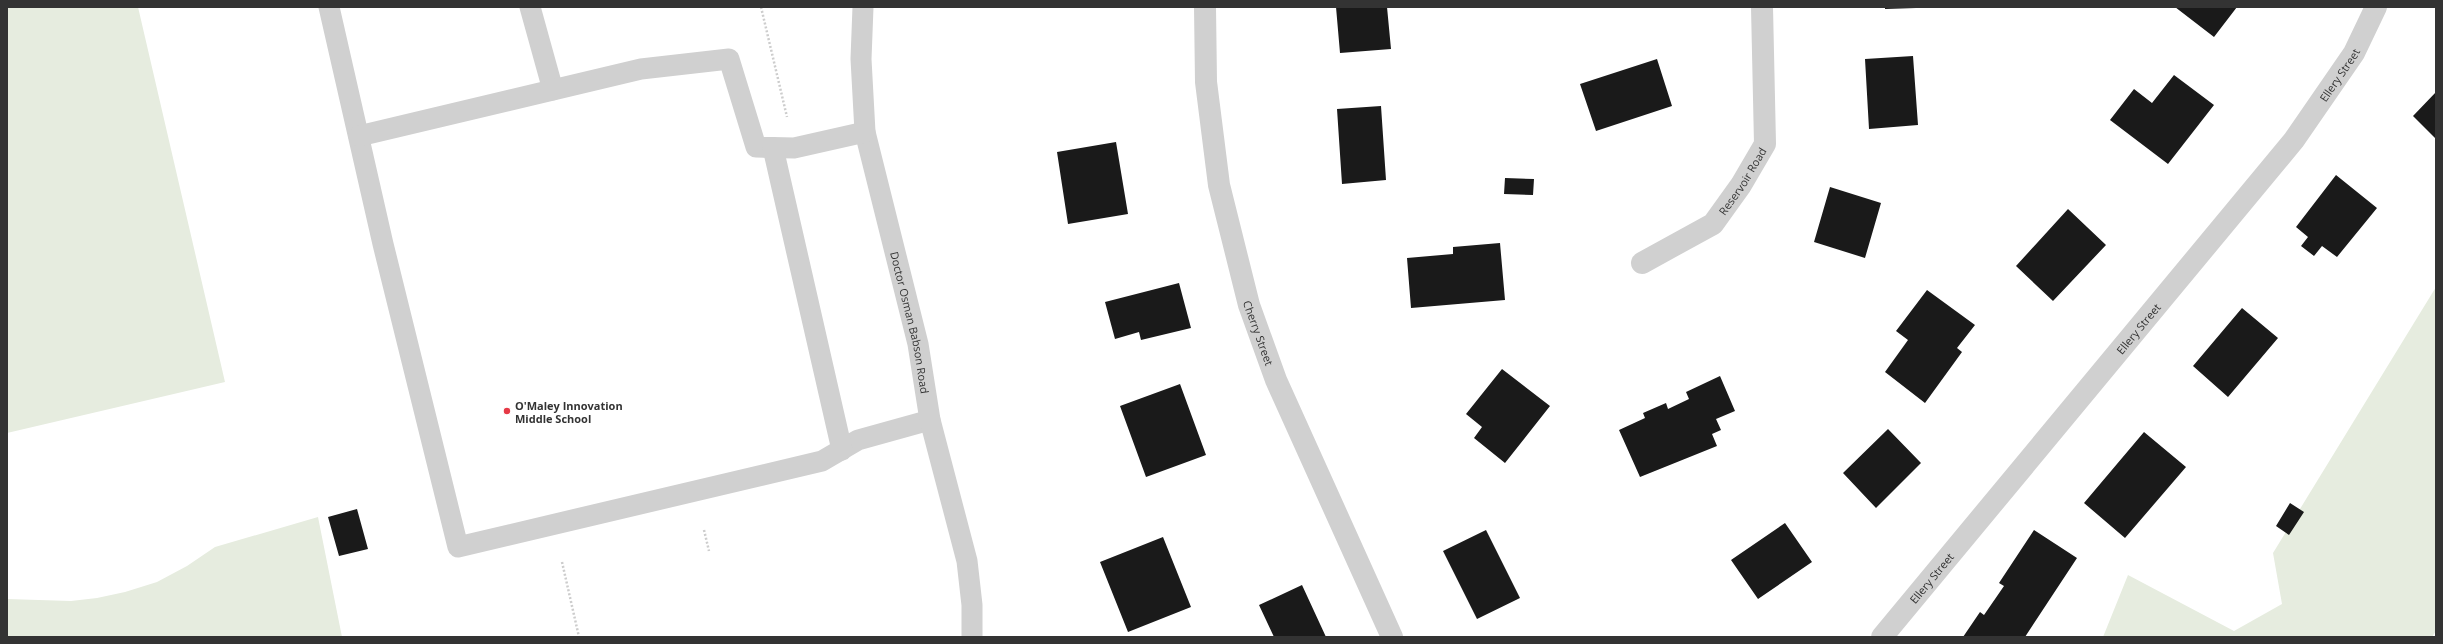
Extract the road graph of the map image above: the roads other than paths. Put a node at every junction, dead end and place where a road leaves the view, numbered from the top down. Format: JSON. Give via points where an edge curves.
{"nodes":[{"id":1,"x":329,"y":7,"type":"edge"},
{"id":2,"x":530,"y":7,"type":"edge"},
{"id":3,"x":863,"y":7,"type":"edge"},
{"id":4,"x":1205,"y":7,"type":"edge"},
{"id":5,"x":1762,"y":7,"type":"edge"},
{"id":6,"x":2376,"y":7,"type":"edge"},
{"id":7,"x":553,"y":90,"type":"junction"},
{"id":8,"x":865,"y":132,"type":"junction"},
{"id":9,"x":359,"y":136,"type":"junction"},
{"id":10,"x":773,"y":148,"type":"junction"},
{"id":11,"x":1642,"y":262,"type":"dead end"},
{"id":12,"x":930,"y":420,"type":"junction"},
{"id":13,"x":842,"y":450,"type":"junction"},
{"id":14,"x":972,"y":637,"type":"edge"},
{"id":15,"x":1392,"y":637,"type":"edge"},
{"id":16,"x":1882,"y":637,"type":"edge"}],
"edges":[{"from":1,"to":9,"type":"lane"},
{"from":2,"to":7,"type":"lane"},
{"from":3,"to":8,"type":"lane","name":"Doctor Osman Babson Road","via":[[861,59]]},
{"from":4,"to":15,"type":"street","name":"Cherry Street","via":[[1206,82],[1219,185],[1249,305],[1276,380]]},
{"from":5,"to":11,"type":"street","name":"Reservoir Road","via":[[1765,144],[1741,185],[1713,224]]},
{"from":6,"to":16,"type":"street","name":"Ellery Street","via":[[2354,53],[2294,140]]},
{"from":7,"to":9,"type":"lane"},
{"from":7,"to":10,"type":"lane","via":[[640,69],[729,59],[756,147]]},
{"from":8,"to":10,"type":"lane","via":[[794,148]]},
{"from":8,"to":12,"type":"lane","name":"Doctor Osman Babson Road","via":[[918,344]]},
{"from":9,"to":13,"type":"lane","via":[[458,547],[822,462]]},
{"from":10,"to":13,"type":"lane"},
{"from":12,"to":13,"type":"lane","via":[[858,440]]},
{"from":12,"to":14,"type":"lane","name":"Doctor Osman Babson Road","via":[[967,561],[972,605]]}]}
